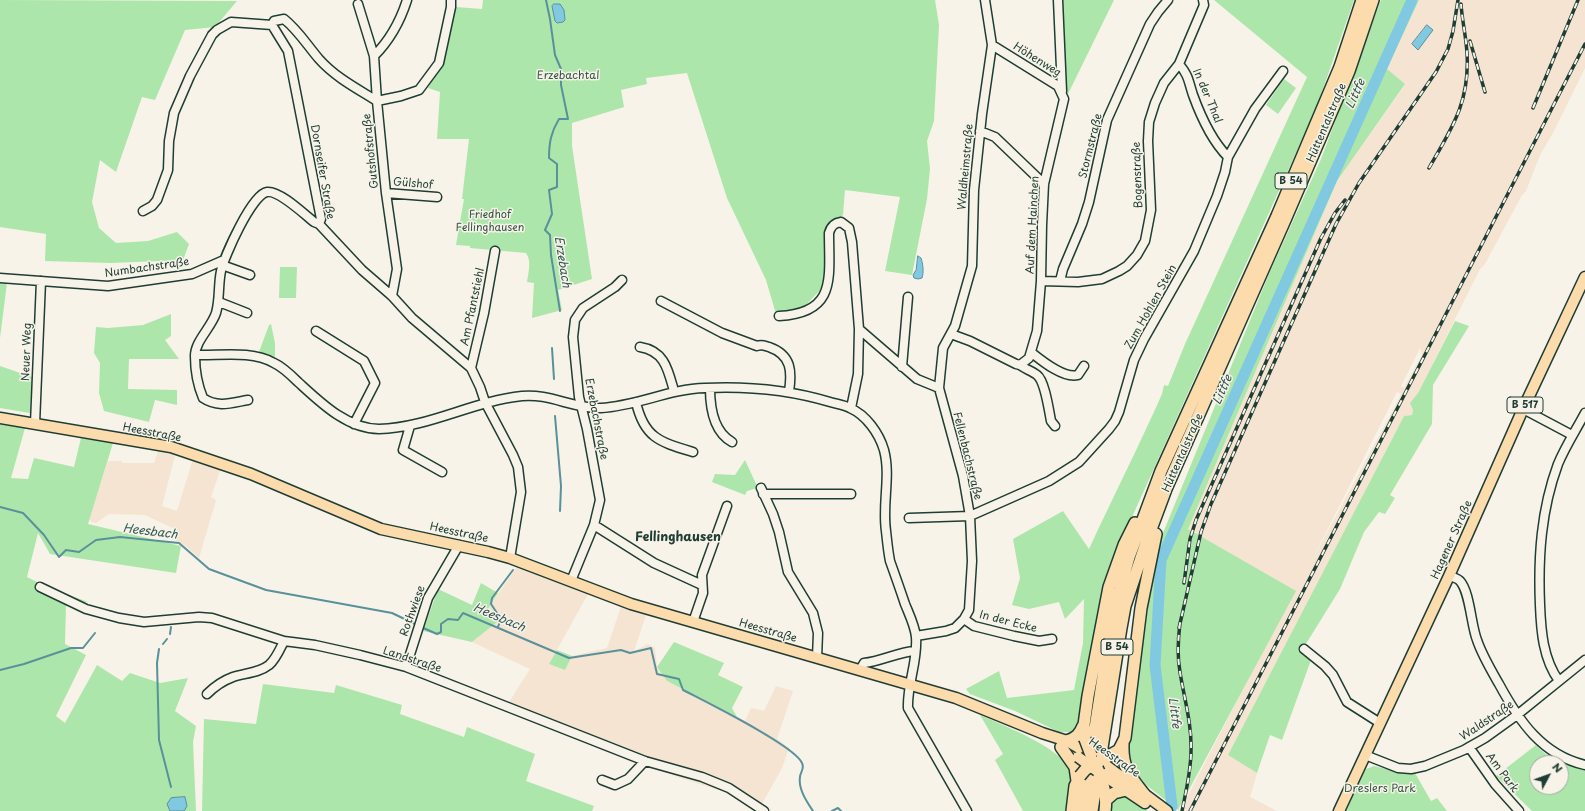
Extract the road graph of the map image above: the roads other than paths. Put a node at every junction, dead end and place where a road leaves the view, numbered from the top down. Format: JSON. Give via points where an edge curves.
{"nodes":[{"id":1,"x":407,"y":0,"type":"edge"},
{"id":2,"x":452,"y":0,"type":"edge"},
{"id":3,"x":985,"y":0,"type":"edge"},
{"id":4,"x":1058,"y":0,"type":"edge"},
{"id":5,"x":1168,"y":0,"type":"edge"},
{"id":6,"x":1203,"y":0,"type":"edge"},
{"id":7,"x":1362,"y":0,"type":"edge"},
{"id":8,"x":1373,"y":0,"type":"edge"},
{"id":9,"x":358,"y":4,"type":"dead end"},
{"id":10,"x":272,"y":25,"type":"junction"},
{"id":11,"x":992,"y":45,"type":"junction"},
{"id":12,"x":374,"y":56,"type":"junction"},
{"id":13,"x":1179,"y":64,"type":"junction"},
{"id":14,"x":1283,"y":71,"type":"dead end"},
{"id":15,"x":1063,"y":96,"type":"junction"},
{"id":16,"x":377,"y":100,"type":"junction"},
{"id":17,"x":980,"y":131,"type":"junction"},
{"id":18,"x":1228,"y":157,"type":"junction"},
{"id":19,"x":1044,"y":184,"type":"junction"},
{"id":20,"x":386,"y":193,"type":"junction"},
{"id":21,"x":437,"y":197,"type":"dead end"},
{"id":22,"x":143,"y":212,"type":"dead end"},
{"id":23,"x":319,"y":224,"type":"junction"},
{"id":24,"x":496,"y":251,"type":"dead end"},
{"id":25,"x":223,"y":262,"type":"junction"},
{"id":26,"x":250,"y":275,"type":"dead end"},
{"id":27,"x":1585,"y":277,"type":"edge"},
{"id":28,"x":0,"y":278,"type":"edge"},
{"id":29,"x":622,"y":280,"type":"dead end"},
{"id":30,"x":41,"y":281,"type":"junction"},
{"id":31,"x":1041,"y":281,"type":"junction"},
{"id":32,"x":1060,"y":281,"type":"junction"},
{"id":33,"x":392,"y":296,"type":"junction"},
{"id":34,"x":908,"y":297,"type":"dead end"},
{"id":35,"x":661,"y":301,"type":"dead end"},
{"id":36,"x":219,"y":302,"type":"junction"},
{"id":37,"x":247,"y":313,"type":"dead end"},
{"id":38,"x":779,"y":316,"type":"dead end"},
{"id":39,"x":859,"y":329,"type":"junction"},
{"id":40,"x":316,"y":331,"type":"dead end"},
{"id":41,"x":951,"y":334,"type":"junction"},
{"id":42,"x":640,"y":346,"type":"dead end"},
{"id":43,"x":1032,"y":353,"type":"junction"},
{"id":44,"x":194,"y":355,"type":"junction"},
{"id":45,"x":1020,"y":365,"type":"junction"},
{"id":46,"x":1084,"y":366,"type":"dead end"},
{"id":47,"x":471,"y":368,"type":"junction"},
{"id":48,"x":902,"y":368,"type":"junction"},
{"id":49,"x":710,"y":388,"type":"junction"},
{"id":50,"x":939,"y":388,"type":"junction"},
{"id":51,"x":674,"y":391,"type":"junction"},
{"id":52,"x":789,"y":392,"type":"junction"},
{"id":53,"x":248,"y":400,"type":"dead end"},
{"id":54,"x":485,"y":402,"type":"junction"},
{"id":55,"x":636,"y":402,"type":"junction"},
{"id":56,"x":582,"y":407,"type":"junction"},
{"id":57,"x":851,"y":408,"type":"junction"},
{"id":58,"x":1523,"y":409,"type":"junction"},
{"id":59,"x":1585,"y":413,"type":"edge"},
{"id":60,"x":0,"y":418,"type":"edge"},
{"id":61,"x":35,"y":424,"type":"junction"},
{"id":62,"x":354,"y":424,"type":"junction"},
{"id":63,"x":410,"y":426,"type":"junction"},
{"id":64,"x":1055,"y":426,"type":"dead end"},
{"id":65,"x":1572,"y":435,"type":"junction"},
{"id":66,"x":732,"y":442,"type":"dead end"},
{"id":67,"x":693,"y":452,"type":"dead end"},
{"id":68,"x":1161,"y":470,"type":"junction"},
{"id":69,"x":442,"y":472,"type":"dead end"},
{"id":70,"x":1166,"y":489,"type":"junction"},
{"id":71,"x":852,"y":494,"type":"dead end"},
{"id":72,"x":728,"y":506,"type":"dead end"},
{"id":73,"x":970,"y":516,"type":"junction"},
{"id":74,"x":909,"y":518,"type":"dead end"},
{"id":75,"x":594,"y":525,"type":"junction"},
{"id":76,"x":459,"y":545,"type":"junction"},
{"id":77,"x":510,"y":558,"type":"junction"},
{"id":78,"x":1449,"y":576,"type":"junction"},
{"id":79,"x":571,"y":581,"type":"junction"},
{"id":80,"x":702,"y":585,"type":"junction"},
{"id":81,"x":40,"y":587,"type":"dead end"},
{"id":82,"x":964,"y":620,"type":"junction"},
{"id":83,"x":693,"y":622,"type":"junction"},
{"id":84,"x":916,"y":636,"type":"junction"},
{"id":85,"x":1052,"y":639,"type":"dead end"},
{"id":86,"x":284,"y":641,"type":"junction"},
{"id":87,"x":1304,"y":649,"type":"dead end"},
{"id":88,"x":915,"y":651,"type":"junction"},
{"id":89,"x":817,"y":658,"type":"junction"},
{"id":90,"x":1585,"y":660,"type":"edge"},
{"id":91,"x":406,"y":667,"type":"junction"},
{"id":92,"x":860,"y":670,"type":"junction"},
{"id":93,"x":1559,"y":681,"type":"junction"},
{"id":94,"x":910,"y":684,"type":"junction"},
{"id":95,"x":207,"y":694,"type":"dead end"},
{"id":96,"x":1517,"y":715,"type":"junction"},
{"id":97,"x":1380,"y":723,"type":"junction"},
{"id":98,"x":1084,"y":725,"type":"junction"},
{"id":99,"x":1064,"y":744,"type":"junction"},
{"id":100,"x":1123,"y":744,"type":"junction"},
{"id":101,"x":1469,"y":747,"type":"junction"},
{"id":102,"x":1365,"y":755,"type":"junction"},
{"id":103,"x":646,"y":761,"type":"junction"},
{"id":104,"x":1097,"y":763,"type":"junction"},
{"id":105,"x":1585,"y":765,"type":"edge"},
{"id":106,"x":1079,"y":778,"type":"junction"},
{"id":107,"x":602,"y":780,"type":"dead end"},
{"id":108,"x":1134,"y":793,"type":"junction"},
{"id":109,"x":1106,"y":806,"type":"edge"},
{"id":110,"x":764,"y":811,"type":"edge"},
{"id":111,"x":966,"y":811,"type":"edge"},
{"id":112,"x":1072,"y":811,"type":"edge"},
{"id":113,"x":1082,"y":811,"type":"edge"},
{"id":114,"x":1092,"y":811,"type":"edge"},
{"id":115,"x":1157,"y":811,"type":"edge"},
{"id":116,"x":1167,"y":811,"type":"edge"},
{"id":117,"x":1339,"y":811,"type":"edge"},
{"id":118,"x":1519,"y":811,"type":"edge"}],
"edges":[{"from":1,"to":12,"type":"street","via":[[398,25]]},
{"from":2,"to":16,"type":"street","via":[[439,63],[419,90]]},
{"from":3,"to":11,"type":"street","name":"Waldheimstraße"},
{"from":4,"to":15,"type":"street","name":"Auf dem Hainchen"},
{"from":5,"to":32,"type":"street","name":"Stormstraße","via":[[1148,30],[1107,120],[1089,202]]},
{"from":6,"to":13,"type":"street","name":"Bogenstraße","via":[[1204,5]]},
{"from":7,"to":68,"type":"highway","name":"Hüttentalstraße","number":"B 54","via":[[1340,67],[1283,202]]},
{"from":8,"to":70,"type":"highway","name":"Hüttentalstraße","number":"B 54","via":[[1343,85]]},
{"from":9,"to":12,"type":"street","name":"Gutshofstraße"},
{"from":10,"to":16,"type":"street","via":[[274,21],[284,19],[341,79]]},
{"from":10,"to":22,"type":"street","via":[[231,22],[212,35],[174,113],[169,141],[168,170],[157,200]]},
{"from":10,"to":23,"type":"street","name":"Dornseifer Straße","via":[[288,51],[321,219]]},
{"from":11,"to":15,"type":"street","name":"Höhenweg","via":[[1058,86]]},
{"from":11,"to":17,"type":"street","name":"Waldheimstraße"},
{"from":12,"to":16,"type":"street","name":"Gutshofstraße"},
{"from":13,"to":18,"type":"street","name":"In der Thal","via":[[1187,74],[1206,125],[1220,149]]},
{"from":13,"to":32,"type":"street","name":"Bogenstraße","via":[[1164,83],[1150,122],[1148,141],[1151,210],[1145,241],[1137,255],[1118,272],[1090,281]]},
{"from":14,"to":18,"type":"street","name":"Zum Hohlen Stein","via":[[1255,109]]},
{"from":15,"to":19,"type":"street","name":"Auf dem Hainchen"},
{"from":16,"to":20,"type":"street","name":"Gutshofstraße"},
{"from":17,"to":19,"type":"street","via":[[995,137]]},
{"from":17,"to":41,"type":"street","name":"Waldheimstraße","via":[[973,210],[972,266],[964,300]]},
{"from":18,"to":73,"type":"street","name":"Zum Hohlen Stein","via":[[1217,196],[1194,250],[1134,360],[1115,421],[1089,453],[1070,469]]},
{"from":19,"to":31,"type":"street","name":"Auf dem Hainchen"},
{"from":20,"to":21,"type":"street","name":"Gülshof"},
{"from":20,"to":33,"type":"street","name":"Gutshofstraße","via":[[397,269]]},
{"from":23,"to":25,"type":"street","via":[[282,197],[266,192],[259,195],[253,203]]},
{"from":23,"to":33,"type":"street","name":"Dornseifer Straße","via":[[362,270]]},
{"from":24,"to":47,"type":"street","name":"Am Pfantstiehl"},
{"from":25,"to":26,"type":"street"},
{"from":25,"to":30,"type":"street","name":"Numbachstraße","via":[[192,274],[108,286]]},
{"from":25,"to":36,"type":"street"},
{"from":27,"to":58,"type":"main road","name":"Hagener Straße","number":"B 517"},
{"from":28,"to":30,"type":"street","name":"Numbachstraße"},
{"from":29,"to":56,"type":"street","name":"Erzebachstraße","via":[[583,308],[575,320],[573,337]]},
{"from":30,"to":61,"type":"street","name":"Neuer Weg"},
{"from":31,"to":32,"type":"street","name":"Bogenstraße"},
{"from":31,"to":43,"type":"street","name":"Auf dem Hainchen","via":[[1037,331]]},
{"from":33,"to":47,"type":"street","name":"Dornseifer Straße","via":[[412,318]]},
{"from":34,"to":48,"type":"street"},
{"from":35,"to":52,"type":"street","via":[[722,333],[778,351],[789,366]]},
{"from":36,"to":37,"type":"street"},
{"from":36,"to":44,"type":"street","via":[[215,316]]},
{"from":38,"to":39,"type":"street","via":[[806,312],[826,292],[829,276],[829,233],[836,223],[841,222],[848,228],[852,242]]},
{"from":39,"to":48,"type":"street"},
{"from":39,"to":57,"type":"street","via":[[858,374]]},
{"from":40,"to":62,"type":"street","via":[[364,361],[375,383]]},
{"from":41,"to":45,"type":"street"},
{"from":41,"to":50,"type":"street","via":[[943,348]]},
{"from":42,"to":51,"type":"street","via":[[651,349],[662,359]]},
{"from":43,"to":45,"type":"street","via":[[1028,360]]},
{"from":43,"to":46,"type":"street","via":[[1068,375],[1078,375]]},
{"from":44,"to":53,"type":"street","via":[[199,389],[203,398],[224,405]]},
{"from":44,"to":62,"type":"street","via":[[251,356],[274,363],[316,398]]},
{"from":45,"to":64,"type":"street","via":[[1037,375],[1042,382],[1051,421]]},
{"from":47,"to":54,"type":"street","name":"Dornseifer Straße"},
{"from":48,"to":50,"type":"street","via":[[917,379]]},
{"from":49,"to":51,"type":"street"},
{"from":49,"to":52,"type":"street"},
{"from":49,"to":66,"type":"street","via":[[710,403],[717,425],[723,435]]},
{"from":50,"to":73,"type":"street","name":"Fellenbachstraße","via":[[963,476]]},
{"from":51,"to":55,"type":"street"},
{"from":52,"to":57,"type":"street"},
{"from":54,"to":56,"type":"street","via":[[532,395]]},
{"from":54,"to":63,"type":"street"},
{"from":54,"to":77,"type":"street","name":"Dornseifer Straße","via":[[513,455],[520,480],[521,492]]},
{"from":55,"to":56,"type":"street","via":[[602,408]]},
{"from":55,"to":67,"type":"street","via":[[640,419],[651,434],[673,446]]},
{"from":56,"to":75,"type":"street","name":"Erzebachstraße","via":[[600,500]]},
{"from":57,"to":84,"type":"street","via":[[866,420],[878,435],[884,450],[884,519],[890,559]]},
{"from":58,"to":65,"type":"street"},
{"from":58,"to":78,"type":"main road","name":"Hagener Straße","number":"B 517"},
{"from":59,"to":65,"type":"street"},
{"from":60,"to":61,"type":"main road","name":"Heesstraße"},
{"from":61,"to":76,"type":"main road","name":"Heesstraße","via":[[171,447],[251,474],[381,529]]},
{"from":62,"to":63,"type":"street","via":[[377,429]]},
{"from":63,"to":69,"type":"street","via":[[403,450]]},
{"from":65,"to":93,"type":"street","via":[[1552,483],[1539,551],[1541,628],[1548,661]]},
{"from":68,"to":98,"type":"highway","via":[[1124,545],[1109,587],[1097,642]]},
{"from":68,"to":113,"type":"highway","name":"Hüttentalstraße","number":"B 54","via":[[1137,532],[1116,602]]},
{"from":70,"to":100,"type":"highway","via":[[1142,601],[1126,738]]},
{"from":70,"to":114,"type":"highway","name":"Hüttentalstraße","number":"B 54","via":[[1125,606]]},
{"from":71,"to":89,"type":"street","via":[[762,491],[779,532],[788,572],[813,613],[818,633]]},
{"from":72,"to":80,"type":"street","via":[[702,575]]},
{"from":73,"to":74,"type":"street"},
{"from":73,"to":82,"type":"street","name":"Fellenbachstraße","via":[[972,561],[969,610]]},
{"from":75,"to":79,"type":"street","name":"Erzebachstraße"},
{"from":75,"to":80,"type":"street","via":[[654,563]]},
{"from":76,"to":77,"type":"main road","name":"Heesstraße"},
{"from":76,"to":91,"type":"street","name":"Rothwiese","via":[[434,584]]},
{"from":77,"to":79,"type":"main road","name":"Heesstraße"},
{"from":78,"to":96,"type":"street","via":[[1462,584],[1476,640]]},
{"from":78,"to":97,"type":"main road","name":"Hagener Straße","number":"B 517"},
{"from":79,"to":83,"type":"main road","name":"Heesstraße","via":[[631,604]]},
{"from":80,"to":83,"type":"street","via":[[703,592]]},
{"from":81,"to":86,"type":"street","name":"Landstraße","via":[[86,609],[118,618],[144,622],[212,618]]},
{"from":82,"to":84,"type":"street","name":"In der Ecke","via":[[955,628],[946,631]]},
{"from":82,"to":85,"type":"street","name":"In der Ecke","via":[[974,626],[1014,636],[1039,641]]},
{"from":83,"to":89,"type":"main road","name":"Heesstraße"},
{"from":84,"to":88,"type":"street"},
{"from":86,"to":91,"type":"street","name":"Landstraße","via":[[323,647]]},
{"from":86,"to":95,"type":"street","via":[[268,665],[219,683]]},
{"from":87,"to":97,"type":"street","via":[[1333,675],[1347,702]]},
{"from":88,"to":92,"type":"street","via":[[864,663]]},
{"from":88,"to":94,"type":"street"},
{"from":89,"to":92,"type":"main road","name":"Heesstraße"},
{"from":90,"to":93,"type":"street","name":"Waldstraße"},
{"from":91,"to":103,"type":"street","name":"Landstraße"},
{"from":92,"to":94,"type":"main road","name":"Heesstraße"},
{"from":93,"to":96,"type":"street","name":"Waldstraße"},
{"from":94,"to":99,"type":"main road","name":"Heesstraße","via":[[956,698]]},
{"from":94,"to":111,"type":"street","via":[[908,708]]},
{"from":96,"to":101,"type":"street","name":"Waldstraße"},
{"from":96,"to":105,"type":"street","via":[[1537,740],[1548,749],[1559,756]]},
{"from":97,"to":102,"type":"main road","name":"Hagener Straße","number":"B 517"},
{"from":98,"to":99,"type":"highway","via":[[1079,735]]},
{"from":98,"to":104,"type":"highway","bridge":true,"via":[[1085,739]]},
{"from":99,"to":104,"type":"main road","name":"Heesstraße"},
{"from":99,"to":106,"type":"highway"},
{"from":100,"to":104,"type":"highway","via":[[1119,750]]},
{"from":100,"to":108,"type":"highway","via":[[1124,764]]},
{"from":101,"to":102,"type":"street","name":"Waldstraße","via":[[1425,766],[1410,769],[1398,768]]},
{"from":101,"to":118,"type":"street","name":"Am Park","via":[[1495,784]]},
{"from":102,"to":117,"type":"main road","name":"Hagener Straße","number":"B 517"},
{"from":103,"to":107,"type":"street","via":[[628,779],[615,785]]},
{"from":103,"to":110,"type":"street","name":"Landstraße","via":[[702,777],[729,788]]},
{"from":104,"to":106,"type":"highway","bridge":true,"via":[[1085,770]]},
{"from":104,"to":108,"type":"main road","name":"Heesstraße"},
{"from":104,"to":108,"type":"main road","name":"Heesstraße"},
{"from":104,"to":109,"type":"highway"},
{"from":106,"to":112,"type":"highway"},
{"from":108,"to":109,"type":"highway","via":[[1114,793]]},
{"from":108,"to":115,"type":"main road","name":"Heesstraße"},
{"from":108,"to":116,"type":"main road","name":"Heesstraße"}]}
